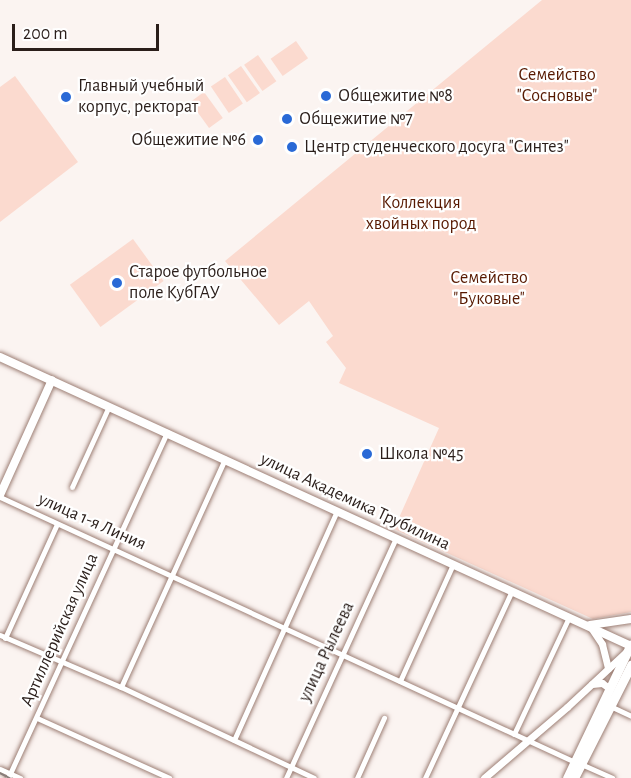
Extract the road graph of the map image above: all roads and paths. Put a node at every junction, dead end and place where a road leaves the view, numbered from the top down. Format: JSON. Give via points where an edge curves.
{"nodes":[{"id":1,"x":0,"y":357,"type":"edge"},
{"id":2,"x":52,"y":380,"type":"junction"},
{"id":3,"x":109,"y":406,"type":"junction"},
{"id":4,"x":167,"y":432,"type":"junction"},
{"id":5,"x":225,"y":459,"type":"junction"},
{"id":6,"x":72,"y":487,"type":"dead end"},
{"id":7,"x":0,"y":496,"type":"edge"},
{"id":8,"x":337,"y":511,"type":"junction"},
{"id":9,"x":57,"y":524,"type":"junction"},
{"id":10,"x":396,"y":538,"type":"junction"},
{"id":11,"x":113,"y":548,"type":"junction"},
{"id":12,"x":453,"y":564,"type":"junction"},
{"id":13,"x":171,"y":576,"type":"junction"},
{"id":14,"x":512,"y":591,"type":"junction"},
{"id":15,"x":569,"y":617,"type":"junction"},
{"id":16,"x":631,"y":619,"type":"edge"},
{"id":17,"x":588,"y":625,"type":"junction"},
{"id":18,"x":287,"y":628,"type":"junction"},
{"id":19,"x":2,"y":636,"type":"edge"},
{"id":20,"x":629,"y":647,"type":"edge"},
{"id":21,"x":343,"y":654,"type":"junction"},
{"id":22,"x":63,"y":662,"type":"junction"},
{"id":23,"x":631,"y":665,"type":"edge"},
{"id":24,"x":608,"y":668,"type":"junction"},
{"id":25,"x":631,"y":675,"type":"edge"},
{"id":26,"x":400,"y":681,"type":"junction"},
{"id":27,"x":592,"y":684,"type":"junction"},
{"id":28,"x":620,"y":684,"type":"junction"},
{"id":29,"x":121,"y":687,"type":"junction"},
{"id":30,"x":609,"y":688,"type":"junction"},
{"id":31,"x":608,"y":705,"type":"junction"},
{"id":32,"x":457,"y":708,"type":"junction"},
{"id":33,"x":631,"y":716,"type":"edge"},
{"id":34,"x":37,"y":718,"type":"junction"},
{"id":35,"x":384,"y":718,"type":"dead end"},
{"id":36,"x":514,"y":734,"type":"junction"},
{"id":37,"x":234,"y":740,"type":"junction"},
{"id":38,"x":528,"y":741,"type":"junction"},
{"id":39,"x":578,"y":763,"type":"junction"},
{"id":40,"x":291,"y":768,"type":"junction"},
{"id":41,"x":0,"y":769,"type":"edge"},
{"id":42,"x":9,"y":776,"type":"edge"},
{"id":43,"x":20,"y":778,"type":"edge"},
{"id":44,"x":169,"y":778,"type":"edge"},
{"id":45,"x":286,"y":778,"type":"edge"},
{"id":46,"x":314,"y":778,"type":"edge"},
{"id":47,"x":357,"y":778,"type":"edge"},
{"id":48,"x":425,"y":778,"type":"edge"},
{"id":49,"x":484,"y":778,"type":"edge"},
{"id":50,"x":567,"y":778,"type":"edge"},
{"id":51,"x":574,"y":778,"type":"edge"},
{"id":52,"x":612,"y":778,"type":"edge"}],
"edges":[{"from":1,"to":2,"type":"main road","name":"улица Академика Трубилина"},
{"from":2,"to":3,"type":"main road","name":"улица Академика Трубилина"},
{"from":2,"to":7,"type":"main road"},
{"from":3,"to":4,"type":"main road","name":"улица Академика Трубилина"},
{"from":3,"to":6,"type":"street"},
{"from":4,"to":5,"type":"main road","name":"улица Академика Трубилина"},
{"from":4,"to":11,"type":"street","name":"Артиллерийская улица"},
{"from":5,"to":8,"type":"main road","name":"улица Академика Трубилина"},
{"from":5,"to":13,"type":"street"},
{"from":7,"to":9,"type":"street","name":"улица 1-я Линия"},
{"from":8,"to":10,"type":"main road","name":"улица Академика Трубилина"},
{"from":8,"to":18,"type":"street"},
{"from":9,"to":11,"type":"street","name":"улица 1-я Линия"},
{"from":9,"to":19,"type":"street"},
{"from":10,"to":12,"type":"main road","name":"улица Академика Трубилина"},
{"from":10,"to":21,"type":"street","name":"улица Рылеева"},
{"from":11,"to":13,"type":"street","name":"улица 1-я Линия"},
{"from":11,"to":22,"type":"street","name":"Артиллерийская улица"},
{"from":12,"to":14,"type":"main road","name":"улица Академика Трубилина"},
{"from":12,"to":26,"type":"street"},
{"from":13,"to":18,"type":"street","name":"улица 1-я Линия"},
{"from":13,"to":29,"type":"street"},
{"from":14,"to":15,"type":"main road","name":"улица Академика Трубилина"},
{"from":14,"to":32,"type":"street"},
{"from":15,"to":17,"type":"main road","name":"улица Академика Трубилина"},
{"from":15,"to":36,"type":"street"},
{"from":16,"to":17,"type":"main road"},
{"from":17,"to":20,"type":"main road","name":"улица Академика Трубилина"},
{"from":17,"to":24,"type":"street","via":[[602,644]]},
{"from":18,"to":21,"type":"street","name":"улица 1-я Линия"},
{"from":18,"to":37,"type":"street"},
{"from":19,"to":22,"type":"street"},
{"from":20,"to":24,"type":"street"},
{"from":20,"to":30,"type":"highway"},
{"from":21,"to":26,"type":"street","name":"улица 1-я Линия"},
{"from":21,"to":40,"type":"street","name":"улица Рылеева"},
{"from":22,"to":29,"type":"street"},
{"from":22,"to":34,"type":"street","name":"Артиллерийская улица"},
{"from":23,"to":28,"type":"highway"},
{"from":24,"to":27,"type":"street"},
{"from":25,"to":28,"type":"street"},
{"from":26,"to":32,"type":"street","name":"улица 1-я Линия"},
{"from":27,"to":30,"type":"street","via":[[603,683]]},
{"from":27,"to":38,"type":"street"},
{"from":28,"to":31,"type":"highway"},
{"from":29,"to":37,"type":"street"},
{"from":30,"to":39,"type":"highway"},
{"from":31,"to":33,"type":"street"},
{"from":31,"to":39,"type":"highway"},
{"from":32,"to":36,"type":"street","name":"улица 1-я Линия"},
{"from":32,"to":48,"type":"street"},
{"from":34,"to":42,"type":"street","name":"Артиллерийская улица"},
{"from":34,"to":44,"type":"street"},
{"from":35,"to":47,"type":"street"},
{"from":36,"to":38,"type":"street","name":"улица 1-я Линия"},
{"from":37,"to":40,"type":"street"},
{"from":38,"to":39,"type":"street","name":"улица 1-я Линия"},
{"from":38,"to":49,"type":"street"},
{"from":39,"to":50,"type":"highway"},
{"from":39,"to":51,"type":"highway"},
{"from":39,"to":52,"type":"street","name":"улица 1-я Линия"},
{"from":40,"to":45,"type":"street","name":"улица Рылеева"},
{"from":40,"to":46,"type":"street"},
{"from":41,"to":42,"type":"street"},
{"from":42,"to":43,"type":"street"}]}
